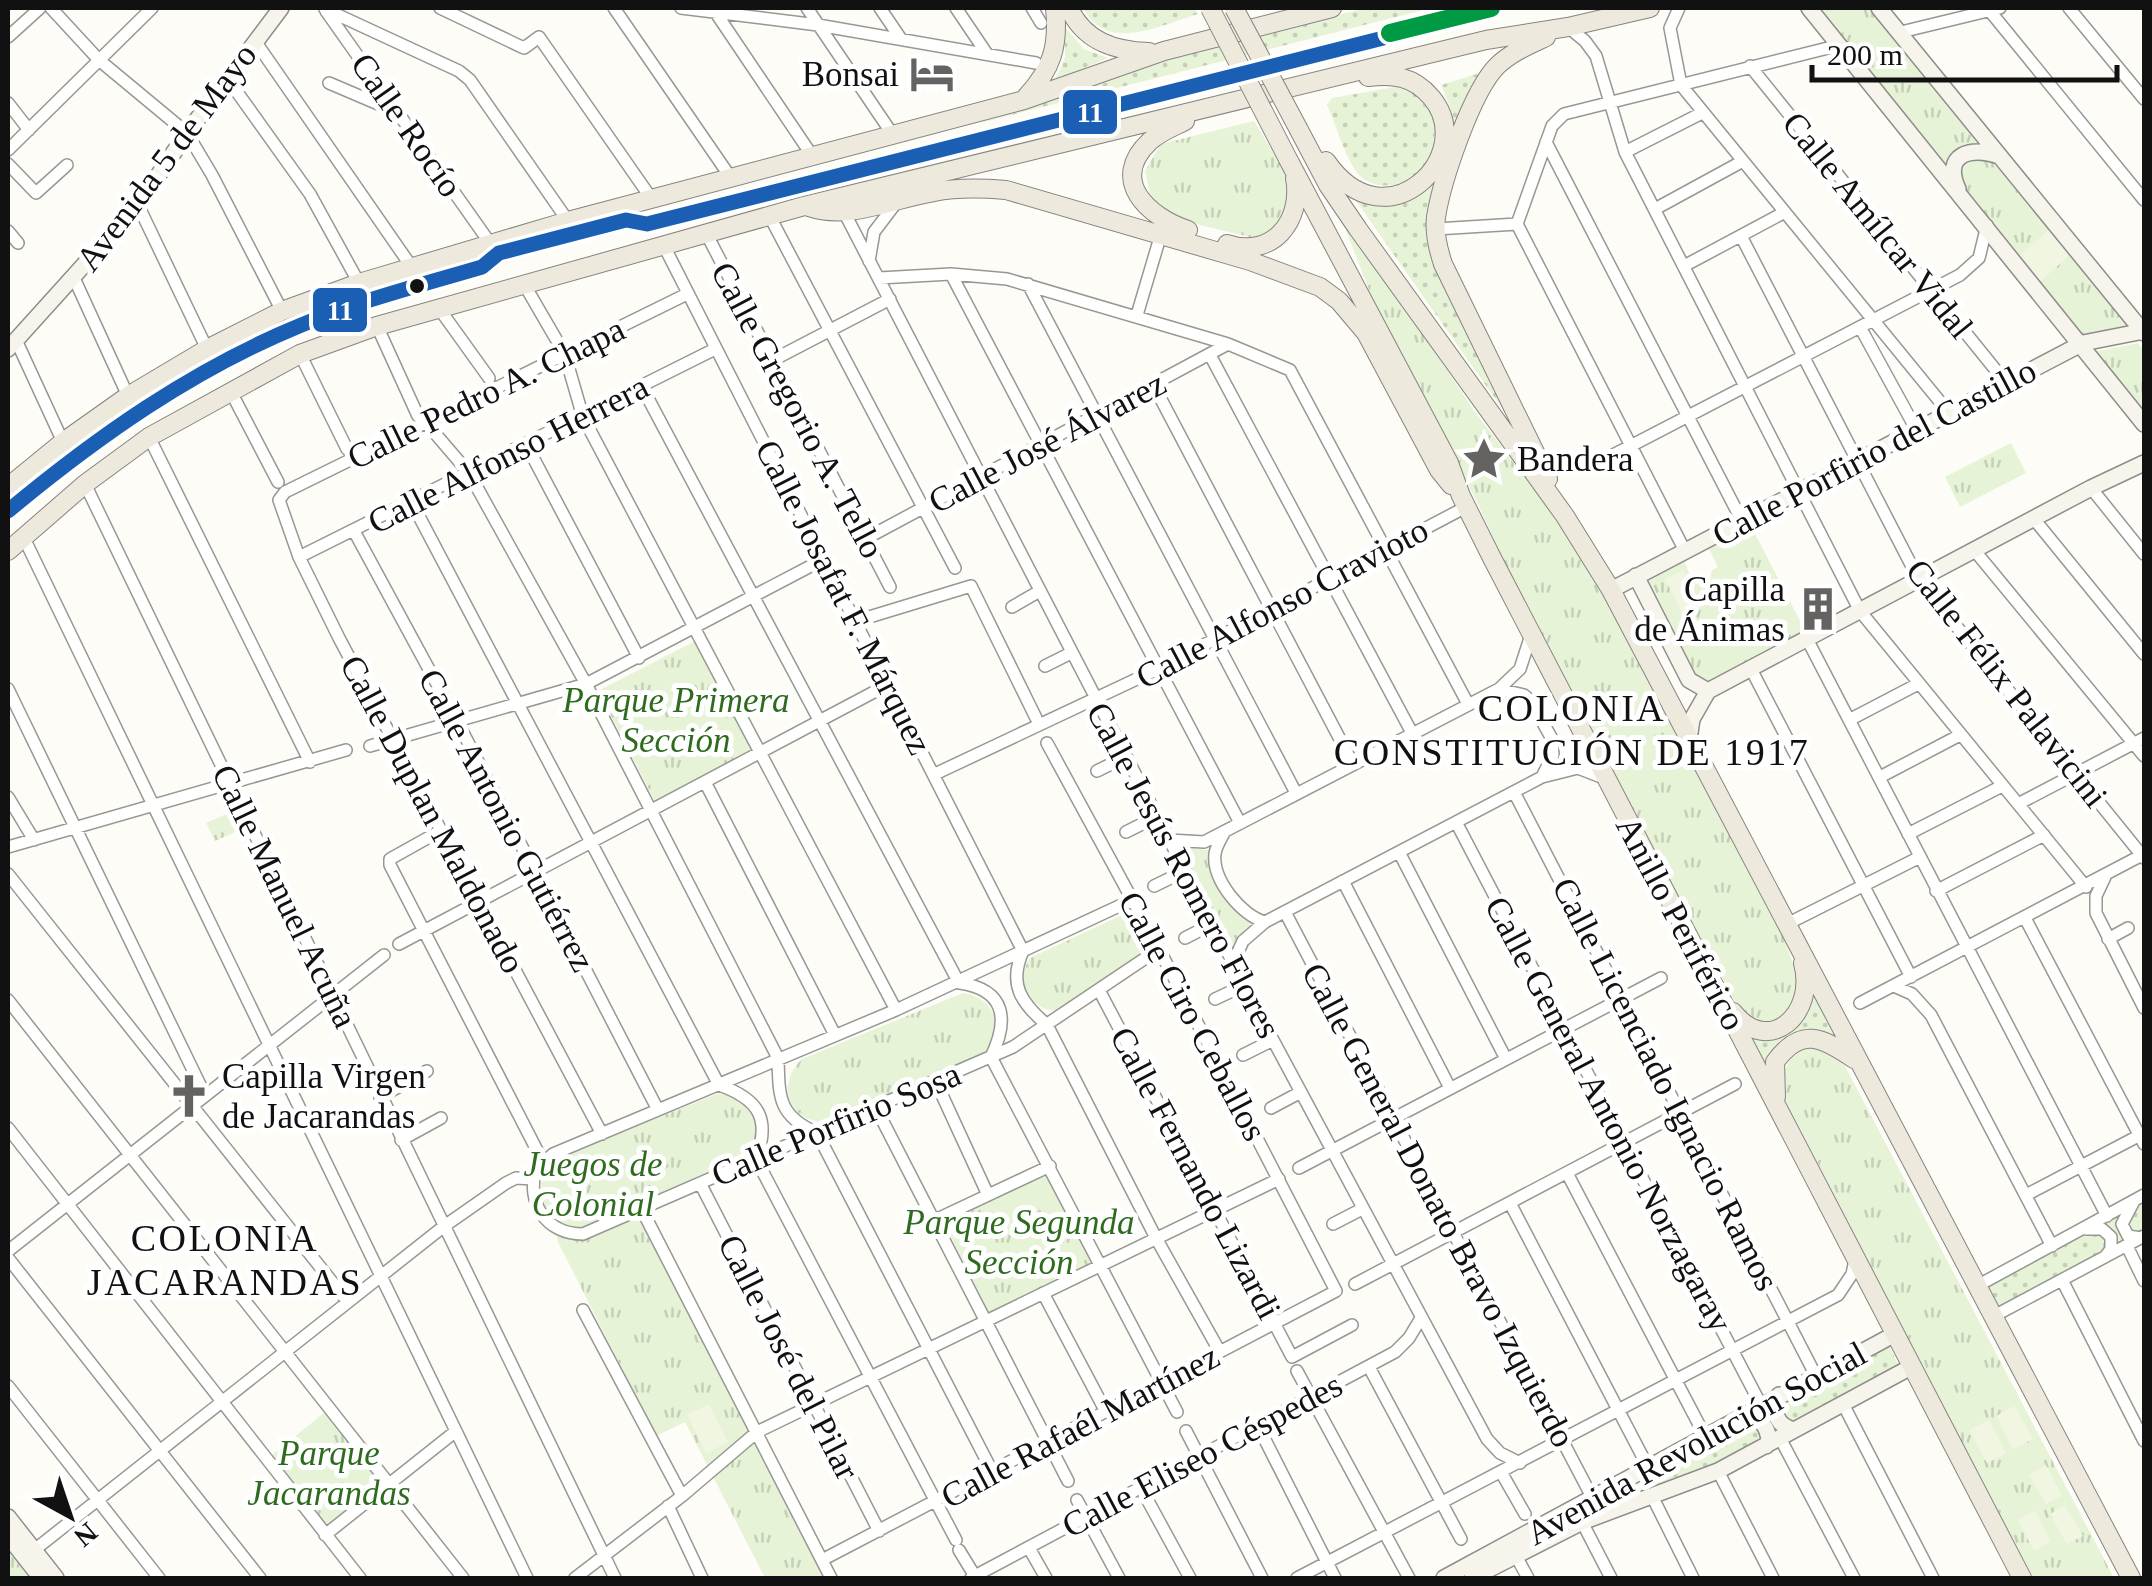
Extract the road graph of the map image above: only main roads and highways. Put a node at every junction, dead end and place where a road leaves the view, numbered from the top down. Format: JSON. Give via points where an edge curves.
{"nodes":[{"id":1,"x":1055,"y":8,"type":"edge"},
{"id":2,"x":1069,"y":8,"type":"edge"},
{"id":3,"x":1210,"y":8,"type":"edge"},
{"id":4,"x":1234,"y":8,"type":"edge"},
{"id":5,"x":1330,"y":8,"type":"edge"},
{"id":6,"x":1650,"y":8,"type":"edge"},
{"id":7,"x":1568,"y":27,"type":"junction"},
{"id":8,"x":1164,"y":51,"type":"junction"},
{"id":9,"x":1336,"y":75,"type":"junction"},
{"id":10,"x":1024,"y":100,"type":"junction"},
{"id":11,"x":1207,"y":108,"type":"junction"},
{"id":12,"x":1299,"y":130,"type":"junction"},
{"id":13,"x":1288,"y":161,"type":"junction"},
{"id":14,"x":840,"y":205,"type":"junction"},
{"id":15,"x":8,"y":487,"type":"edge"},
{"id":16,"x":1463,"y":502,"type":"junction"},
{"id":17,"x":1565,"y":516,"type":"junction"},
{"id":18,"x":8,"y":550,"type":"edge"},
{"id":19,"x":1798,"y":946,"type":"junction"},
{"id":20,"x":1712,"y":982,"type":"junction"},
{"id":21,"x":1858,"y":1062,"type":"junction"},
{"id":22,"x":1778,"y":1108,"type":"junction"},
{"id":23,"x":2022,"y":1578,"type":"edge"},
{"id":24,"x":2131,"y":1578,"type":"edge"}],
"edges":[{"from":1,"to":10,"type":"main road","via":[[1056,52]]},
{"from":2,"to":8,"type":"main road","via":[[1079,26],[1103,44]]},
{"from":3,"to":13,"type":"main road","name":"Anillo Periférico","bridge":true},
{"from":4,"to":12,"type":"main road","bridge":true},
{"from":5,"to":8,"type":"main road"},
{"from":6,"to":7,"type":"main road"},
{"from":7,"to":9,"type":"main road"},
{"from":7,"to":17,"type":"main road","via":[[1514,52],[1478,89],[1436,216],[1442,264]]},
{"from":8,"to":10,"type":"main road"},
{"from":9,"to":11,"type":"main road"},
{"from":9,"to":12,"type":"main road","via":[[1412,81],[1442,113],[1438,160],[1400,195],[1361,193],[1339,179]]},
{"from":10,"to":15,"type":"main road","via":[[568,220],[282,311],[128,396]]},
{"from":11,"to":13,"type":"main road","via":[[1141,151],[1134,174],[1153,214],[1235,246],[1256,247],[1279,236],[1292,218],[1297,193]]},
{"from":11,"to":14,"type":"main road"},
{"from":12,"to":17,"type":"main road","via":[[1396,284]]},
{"from":13,"to":16,"type":"main road","name":"Anillo Periférico","via":[[1449,463]]},
{"from":14,"to":16,"type":"main road","via":[[938,191],[1006,190],[1250,260],[1320,287],[1366,334]]},
{"from":14,"to":18,"type":"main road","via":[[804,206],[663,244],[300,354],[149,436]]},
{"from":16,"to":20,"type":"main road","name":"Anillo Periférico"},
{"from":17,"to":19,"type":"main road","via":[[1611,590]]},
{"from":19,"to":20,"type":"main road","via":[[1806,990],[1802,1008],[1785,1025],[1747,1025]]},
{"from":19,"to":21,"type":"main road"},
{"from":20,"to":22,"type":"main road","name":"Anillo Periférico"},
{"from":21,"to":22,"type":"main road","via":[[1830,1042],[1795,1042],[1776,1062]]},
{"from":21,"to":24,"type":"main road"},
{"from":22,"to":23,"type":"main road","name":"Anillo Periférico"}]}
